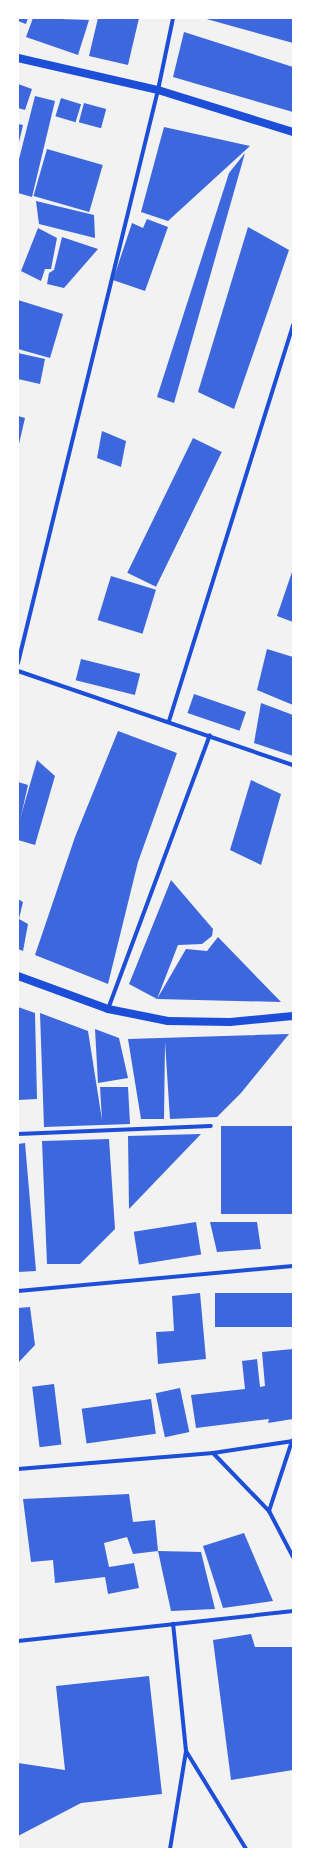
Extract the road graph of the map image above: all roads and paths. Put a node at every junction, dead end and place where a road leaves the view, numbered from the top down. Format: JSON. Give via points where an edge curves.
{"nodes":[{"id":1,"x":173,"y":18,"type":"edge"},
{"id":2,"x":18,"y":58,"type":"edge"},
{"id":3,"x":158,"y":90,"type":"junction"},
{"id":4,"x":293,"y":132,"type":"edge"},
{"id":5,"x":293,"y":325,"type":"edge"},
{"id":6,"x":18,"y":663,"type":"edge"},
{"id":7,"x":18,"y":672,"type":"edge"},
{"id":8,"x":169,"y":721,"type":"junction"},
{"id":9,"x":210,"y":735,"type":"junction"},
{"id":10,"x":293,"y":765,"type":"edge"},
{"id":11,"x":18,"y":976,"type":"edge"},
{"id":12,"x":108,"y":1009,"type":"junction"},
{"id":13,"x":293,"y":1016,"type":"edge"},
{"id":14,"x":211,"y":1126,"type":"dead end"},
{"id":15,"x":18,"y":1134,"type":"edge"},
{"id":16,"x":293,"y":1266,"type":"edge"},
{"id":17,"x":18,"y":1291,"type":"edge"},
{"id":18,"x":293,"y":1441,"type":"edge"},
{"id":19,"x":213,"y":1453,"type":"junction"},
{"id":20,"x":18,"y":1469,"type":"edge"},
{"id":21,"x":269,"y":1511,"type":"junction"},
{"id":22,"x":293,"y":1557,"type":"edge"},
{"id":23,"x":293,"y":1611,"type":"edge"},
{"id":24,"x":173,"y":1624,"type":"junction"},
{"id":25,"x":18,"y":1641,"type":"edge"},
{"id":26,"x":186,"y":1751,"type":"junction"},
{"id":27,"x":170,"y":1849,"type":"edge"},
{"id":28,"x":246,"y":1849,"type":"edge"}],
"edges":[{"from":1,"to":3,"type":"street"},
{"from":2,"to":3,"type":"main road"},
{"from":3,"to":4,"type":"main road"},
{"from":3,"to":6,"type":"street"},
{"from":5,"to":8,"type":"street"},
{"from":7,"to":8,"type":"street"},
{"from":8,"to":9,"type":"street"},
{"from":9,"to":10,"type":"street"},
{"from":9,"to":12,"type":"street"},
{"from":11,"to":12,"type":"main road"},
{"from":12,"to":13,"type":"main road","via":[[168,1021],[230,1022]]},
{"from":14,"to":15,"type":"street"},
{"from":16,"to":17,"type":"street"},
{"from":18,"to":19,"type":"street"},
{"from":18,"to":21,"type":"street"},
{"from":19,"to":20,"type":"street"},
{"from":19,"to":21,"type":"street"},
{"from":21,"to":22,"type":"street"},
{"from":23,"to":24,"type":"street"},
{"from":24,"to":25,"type":"street"},
{"from":24,"to":26,"type":"street"},
{"from":26,"to":27,"type":"street"},
{"from":26,"to":28,"type":"street"}]}
